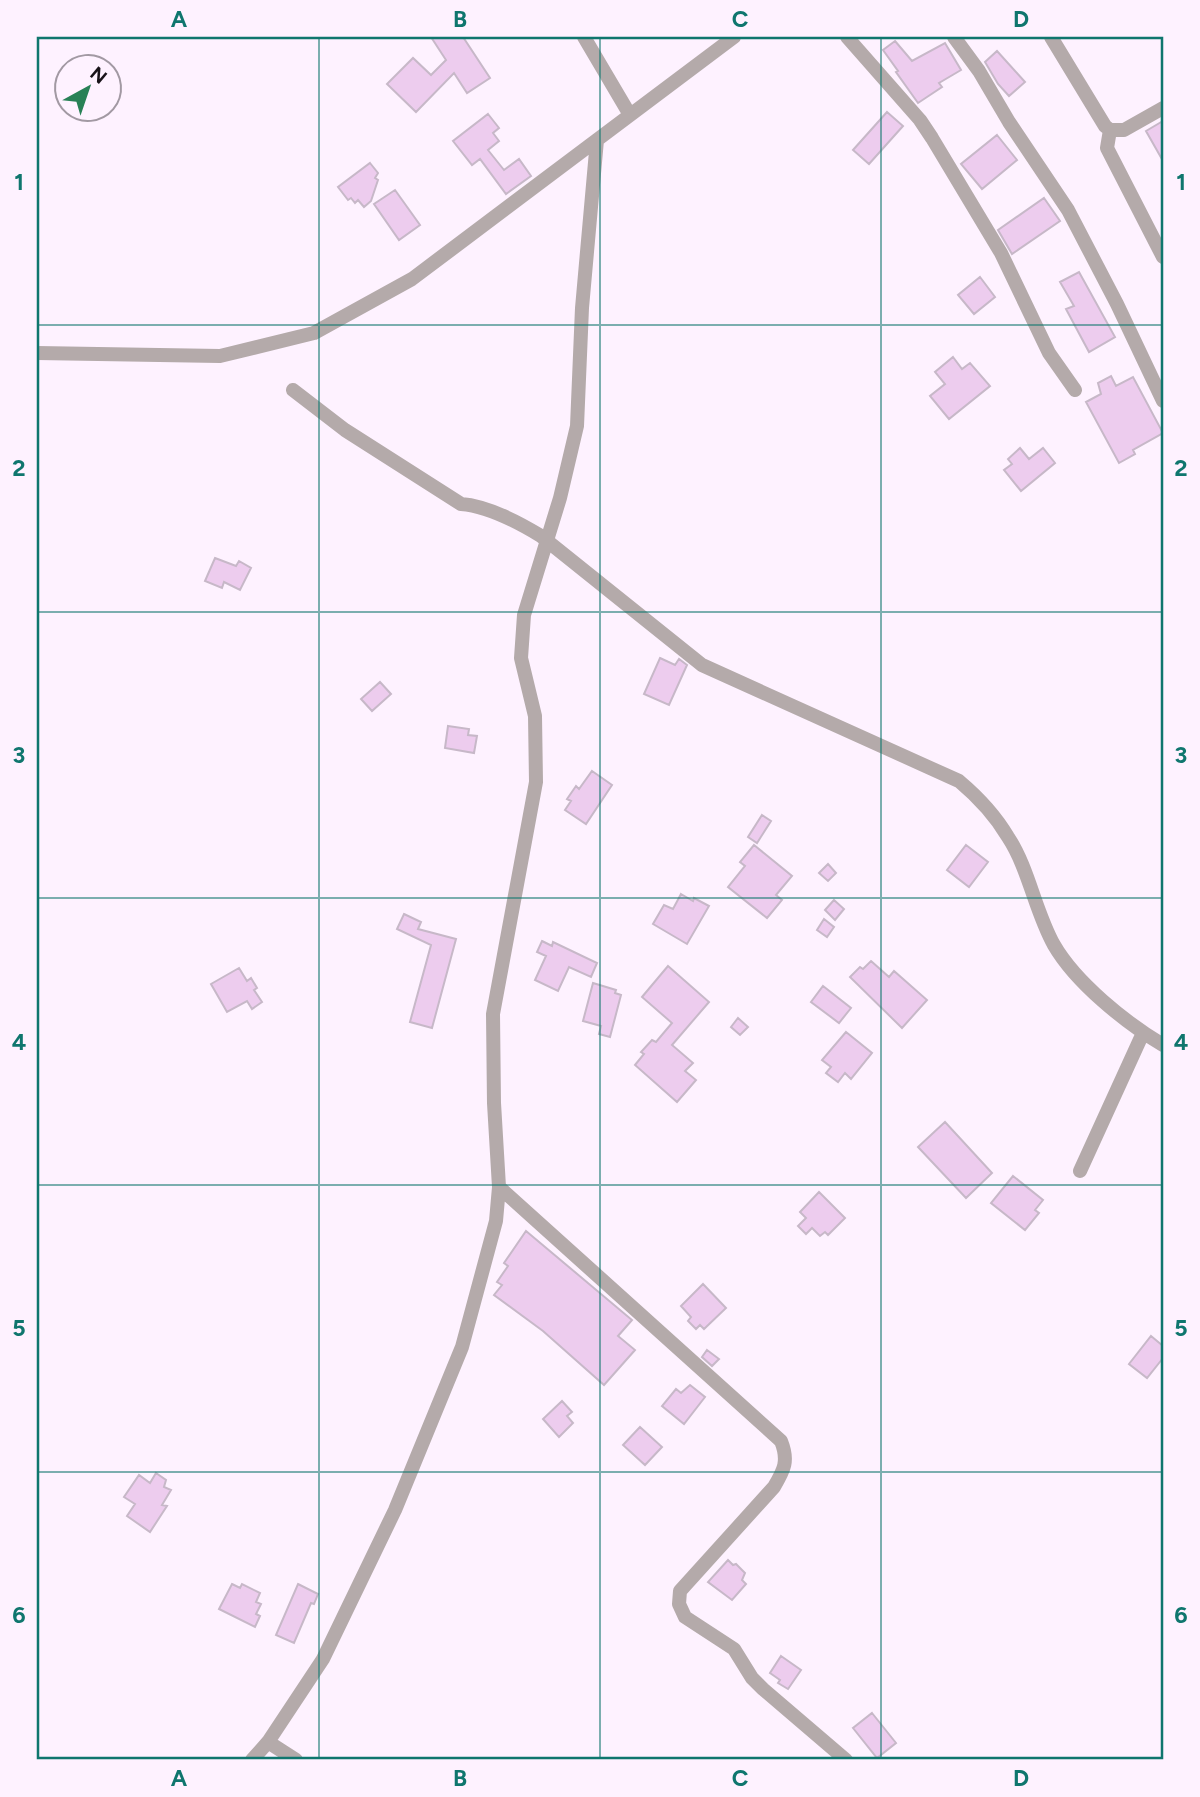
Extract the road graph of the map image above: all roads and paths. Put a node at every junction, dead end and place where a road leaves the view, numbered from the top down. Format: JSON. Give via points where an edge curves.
{"nodes":[{"id":1,"x":584,"y":37,"type":"edge"},
{"id":2,"x":734,"y":37,"type":"edge"},
{"id":3,"x":847,"y":37,"type":"edge"},
{"id":4,"x":954,"y":37,"type":"edge"},
{"id":5,"x":1051,"y":37,"type":"edge"},
{"id":6,"x":1163,"y":108,"type":"edge"},
{"id":7,"x":630,"y":115,"type":"junction"},
{"id":8,"x":1110,"y":130,"type":"junction"},
{"id":9,"x":597,"y":140,"type":"junction"},
{"id":10,"x":1163,"y":257,"type":"edge"},
{"id":11,"x":37,"y":353,"type":"edge"},
{"id":12,"x":293,"y":390,"type":"dead end"},
{"id":13,"x":1075,"y":390,"type":"dead end"},
{"id":14,"x":1163,"y":401,"type":"edge"},
{"id":15,"x":547,"y":540,"type":"junction"},
{"id":16,"x":1143,"y":1033,"type":"junction"},
{"id":17,"x":1163,"y":1045,"type":"edge"},
{"id":18,"x":1080,"y":1171,"type":"dead end"},
{"id":19,"x":499,"y":1187,"type":"junction"},
{"id":20,"x":268,"y":1742,"type":"junction"},
{"id":21,"x":252,"y":1760,"type":"edge"},
{"id":22,"x":296,"y":1760,"type":"edge"},
{"id":23,"x":846,"y":1760,"type":"edge"}],
"edges":[{"from":1,"to":7,"type":"street"},
{"from":2,"to":7,"type":"street"},
{"from":3,"to":13,"type":"street","via":[[932,138],[1001,253],[1049,353]]},
{"from":4,"to":14,"type":"street","via":[[1069,210]]},
{"from":5,"to":8,"type":"street"},
{"from":6,"to":8,"type":"street","via":[[1124,130]]},
{"from":7,"to":9,"type":"street"},
{"from":8,"to":10,"type":"street","via":[[1107,148]]},
{"from":9,"to":11,"type":"street","via":[[412,279],[314,333],[220,356]]},
{"from":9,"to":15,"type":"street","via":[[577,426]]},
{"from":12,"to":15,"type":"street","via":[[345,430],[461,504],[524,525]]},
{"from":15,"to":16,"type":"street","via":[[702,665],[959,781],[978,796],[1009,838],[1054,944],[1077,977]]},
{"from":15,"to":19,"type":"street","via":[[524,615],[521,658],[535,716],[536,782],[493,1014]]},
{"from":16,"to":17,"type":"street"},
{"from":16,"to":18,"type":"street"},
{"from":19,"to":20,"type":"street","via":[[496,1222],[461,1347],[395,1510],[323,1659]]},
{"from":19,"to":23,"type":"street","via":[[781,1441],[785,1469],[774,1487],[680,1591],[679,1604],[685,1617],[734,1649],[763,1689]]},
{"from":20,"to":21,"type":"street"},
{"from":20,"to":22,"type":"street"}]}
